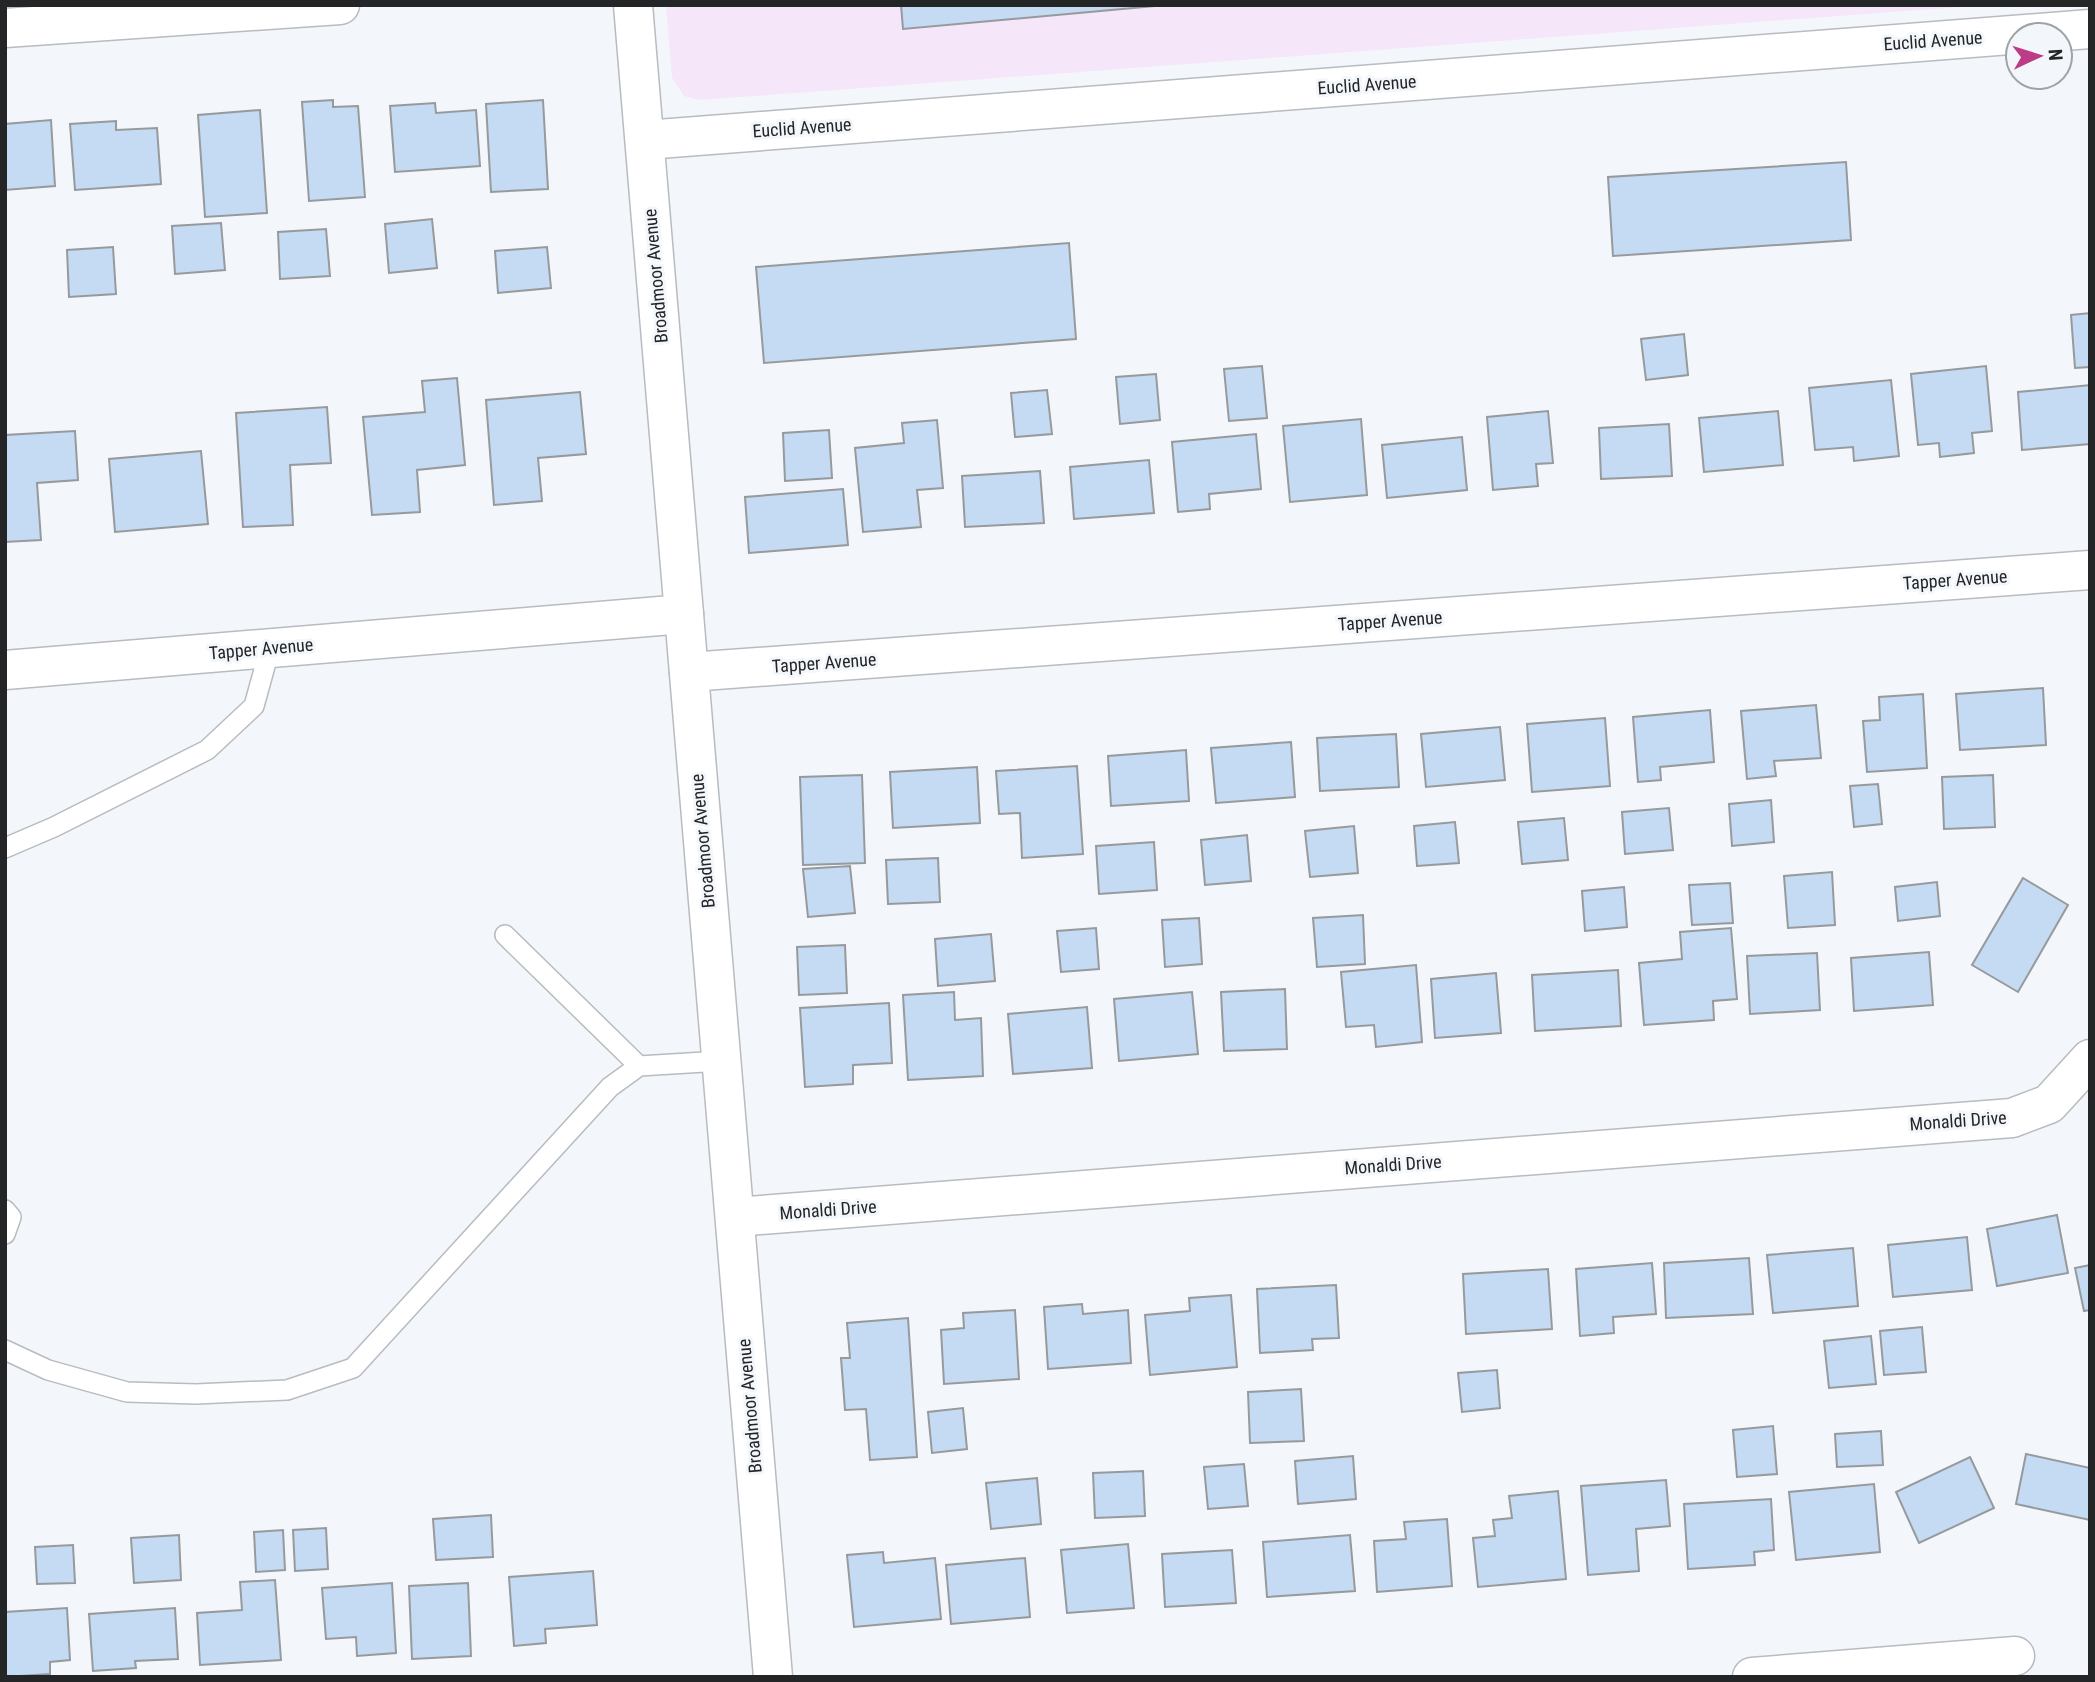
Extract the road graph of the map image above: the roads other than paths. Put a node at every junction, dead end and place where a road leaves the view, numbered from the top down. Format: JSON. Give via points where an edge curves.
{"nodes":[{"id":1,"x":340,"y":5,"type":"edge"},
{"id":2,"x":634,"y":5,"type":"edge"},
{"id":3,"x":5,"y":28,"type":"edge"},
{"id":4,"x":2090,"y":29,"type":"edge"},
{"id":5,"x":645,"y":140,"type":"junction"},
{"id":6,"x":2090,"y":570,"type":"edge"},
{"id":7,"x":684,"y":614,"type":"junction"},
{"id":8,"x":270,"y":648,"type":"junction"},
{"id":9,"x":5,"y":670,"type":"edge"},
{"id":10,"x":690,"y":672,"type":"junction"},
{"id":11,"x":5,"y":848,"type":"edge"},
{"id":12,"x":505,"y":935,"type":"dead end"},
{"id":13,"x":2090,"y":1059,"type":"edge"},
{"id":14,"x":721,"y":1060,"type":"junction"},
{"id":15,"x":639,"y":1066,"type":"junction"},
{"id":16,"x":5,"y":1210,"type":"edge"},
{"id":17,"x":735,"y":1217,"type":"junction"},
{"id":18,"x":5,"y":1234,"type":"edge"},
{"id":19,"x":5,"y":1350,"type":"edge"},
{"id":20,"x":2015,"y":1656,"type":"dead end"},
{"id":21,"x":773,"y":1677,"type":"edge"},
{"id":22,"x":1752,"y":1677,"type":"edge"}],
"edges":[{"from":1,"to":3,"type":"street"},
{"from":2,"to":5,"type":"street","name":"Broadmoor Avenue"},
{"from":4,"to":5,"type":"street","name":"Euclid Avenue"},
{"from":5,"to":7,"type":"street","name":"Broadmoor Avenue"},
{"from":6,"to":10,"type":"street","name":"Tapper Avenue"},
{"from":7,"to":8,"type":"street","name":"Tapper Avenue"},
{"from":7,"to":10,"type":"street","name":"Broadmoor Avenue"},
{"from":8,"to":9,"type":"street","name":"Tapper Avenue"},
{"from":8,"to":11,"type":"lane","via":[[254,706],[207,750]]},
{"from":10,"to":14,"type":"street","name":"Broadmoor Avenue"},
{"from":12,"to":15,"type":"lane"},
{"from":13,"to":17,"type":"street","name":"Monaldi Drive","via":[[2049,1104],[2012,1118]]},
{"from":14,"to":15,"type":"lane"},
{"from":14,"to":17,"type":"street","name":"Broadmoor Avenue"},
{"from":15,"to":19,"type":"lane","via":[[610,1087],[354,1368],[287,1390],[127,1392],[48,1370]]},
{"from":16,"to":18,"type":"lane","via":[[11,1217]]},
{"from":17,"to":21,"type":"street","name":"Broadmoor Avenue"},
{"from":20,"to":22,"type":"street"}]}
